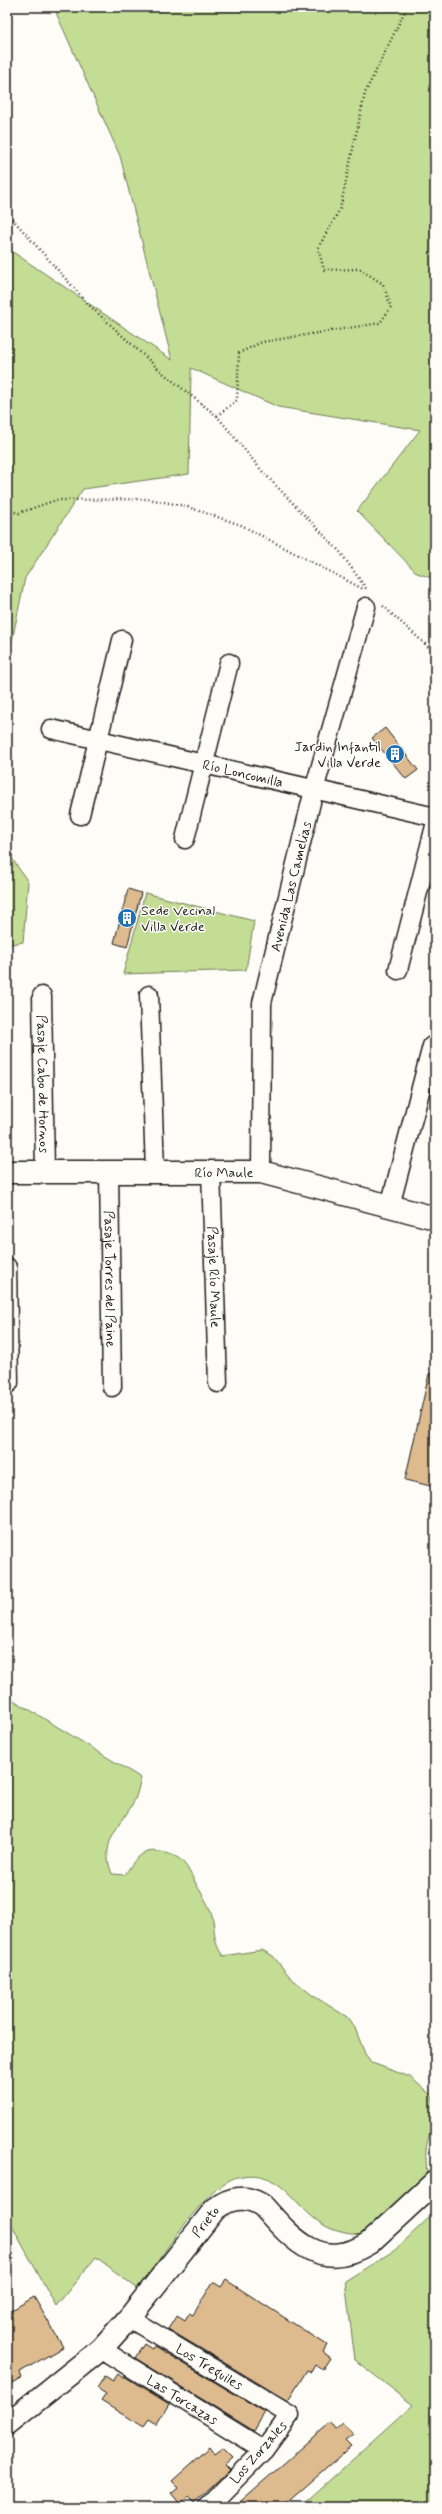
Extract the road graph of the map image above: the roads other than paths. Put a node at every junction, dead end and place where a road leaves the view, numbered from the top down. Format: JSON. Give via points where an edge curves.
{"nodes":[{"id":1,"x":368,"y":600,"type":"road end"},
{"id":2,"x":122,"y":640,"type":"dead end"},
{"id":3,"x":229,"y":663,"type":"dead end"},
{"id":4,"x":51,"y":729,"type":"dead end"},
{"id":5,"x":96,"y":741,"type":"junction"},
{"id":6,"x":204,"y":764,"type":"junction"},
{"id":7,"x":314,"y":790,"type":"junction"},
{"id":8,"x":80,"y":815,"type":"dead end"},
{"id":9,"x":435,"y":818,"type":"edge"},
{"id":10,"x":435,"y":826,"type":"edge"},
{"id":11,"x":185,"y":839,"type":"dead end"},
{"id":12,"x":398,"y":970,"type":"dead end"},
{"id":13,"x":149,"y":995,"type":"dead end"},
{"id":14,"x":42,"y":996,"type":"dead end"},
{"id":15,"x":432,"y":1046,"type":"dead end"},
{"id":16,"x":109,"y":1171,"type":"junction"},
{"id":17,"x":155,"y":1171,"type":"junction"},
{"id":18,"x":211,"y":1171,"type":"junction"},
{"id":19,"x":7,"y":1172,"type":"edge"},
{"id":20,"x":45,"y":1172,"type":"junction"},
{"id":21,"x":261,"y":1172,"type":"junction"},
{"id":22,"x":390,"y":1206,"type":"junction"},
{"id":23,"x":435,"y":1218,"type":"edge"},
{"id":24,"x":7,"y":1267,"type":"edge"},
{"id":25,"x":9,"y":1383,"type":"dead end"},
{"id":26,"x":218,"y":1383,"type":"dead end"},
{"id":27,"x":112,"y":1387,"type":"dead end"},
{"id":28,"x":435,"y":2182,"type":"edge"},
{"id":29,"x":129,"y":2318,"type":"junction"},
{"id":30,"x":100,"y":2349,"type":"junction"},
{"id":31,"x":290,"y":2415,"type":"joint"},
{"id":32,"x":7,"y":2424,"type":"edge"},
{"id":33,"x":264,"y":2450,"type":"junction"},
{"id":34,"x":208,"y":2507,"type":"edge"}],
"edges":[{"from":1,"to":7,"type":"street","name":"Avenida Las Camelias"},
{"from":2,"to":5,"type":"street"},
{"from":3,"to":6,"type":"street"},
{"from":4,"to":5,"type":"street","name":"Río Loncomilla"},
{"from":5,"to":6,"type":"street","name":"Río Loncomilla"},
{"from":5,"to":8,"type":"street"},
{"from":6,"to":7,"type":"street","name":"Río Loncomilla"},
{"from":6,"to":11,"type":"street"},
{"from":7,"to":9,"type":"street","name":"Río Loncomilla"},
{"from":7,"to":21,"type":"street","name":"Avenida Las Camelias","via":[[262,1003]]},
{"from":10,"to":12,"type":"street"},
{"from":13,"to":17,"type":"street"},
{"from":14,"to":20,"type":"street","name":"Pasaje Cabo de Hornos"},
{"from":15,"to":22,"type":"street"},
{"from":16,"to":17,"type":"street","name":"Río Maule"},
{"from":16,"to":20,"type":"street","name":"Río Maule"},
{"from":16,"to":27,"type":"street","name":"Pasaje Torres del Paine"},
{"from":17,"to":18,"type":"street","name":"Río Maule"},
{"from":18,"to":21,"type":"street","name":"Río Maule"},
{"from":18,"to":26,"type":"street","name":"Pasaje Río Maule"},
{"from":19,"to":20,"type":"street","name":"Río Maule"},
{"from":21,"to":22,"type":"street","name":"Río Maule"},
{"from":22,"to":23,"type":"street","name":"Río Maule"},
{"from":24,"to":25,"type":"street"},
{"from":28,"to":29,"type":"street","name":"Prieto","via":[[369,2244],[340,2254],[319,2253],[298,2243],[264,2206],[257,2202],[240,2198],[222,2203]]},
{"from":29,"to":30,"type":"street","name":"Prieto"},
{"from":29,"to":31,"type":"street","name":"Los Treguiles"},
{"from":30,"to":32,"type":"street","name":"Prieto"},
{"from":30,"to":33,"type":"street","name":"Las Torcazas"},
{"from":31,"to":33,"type":"street","name":"Los Zorzales"},
{"from":33,"to":34,"type":"street","name":"Los Zorzales"}]}
